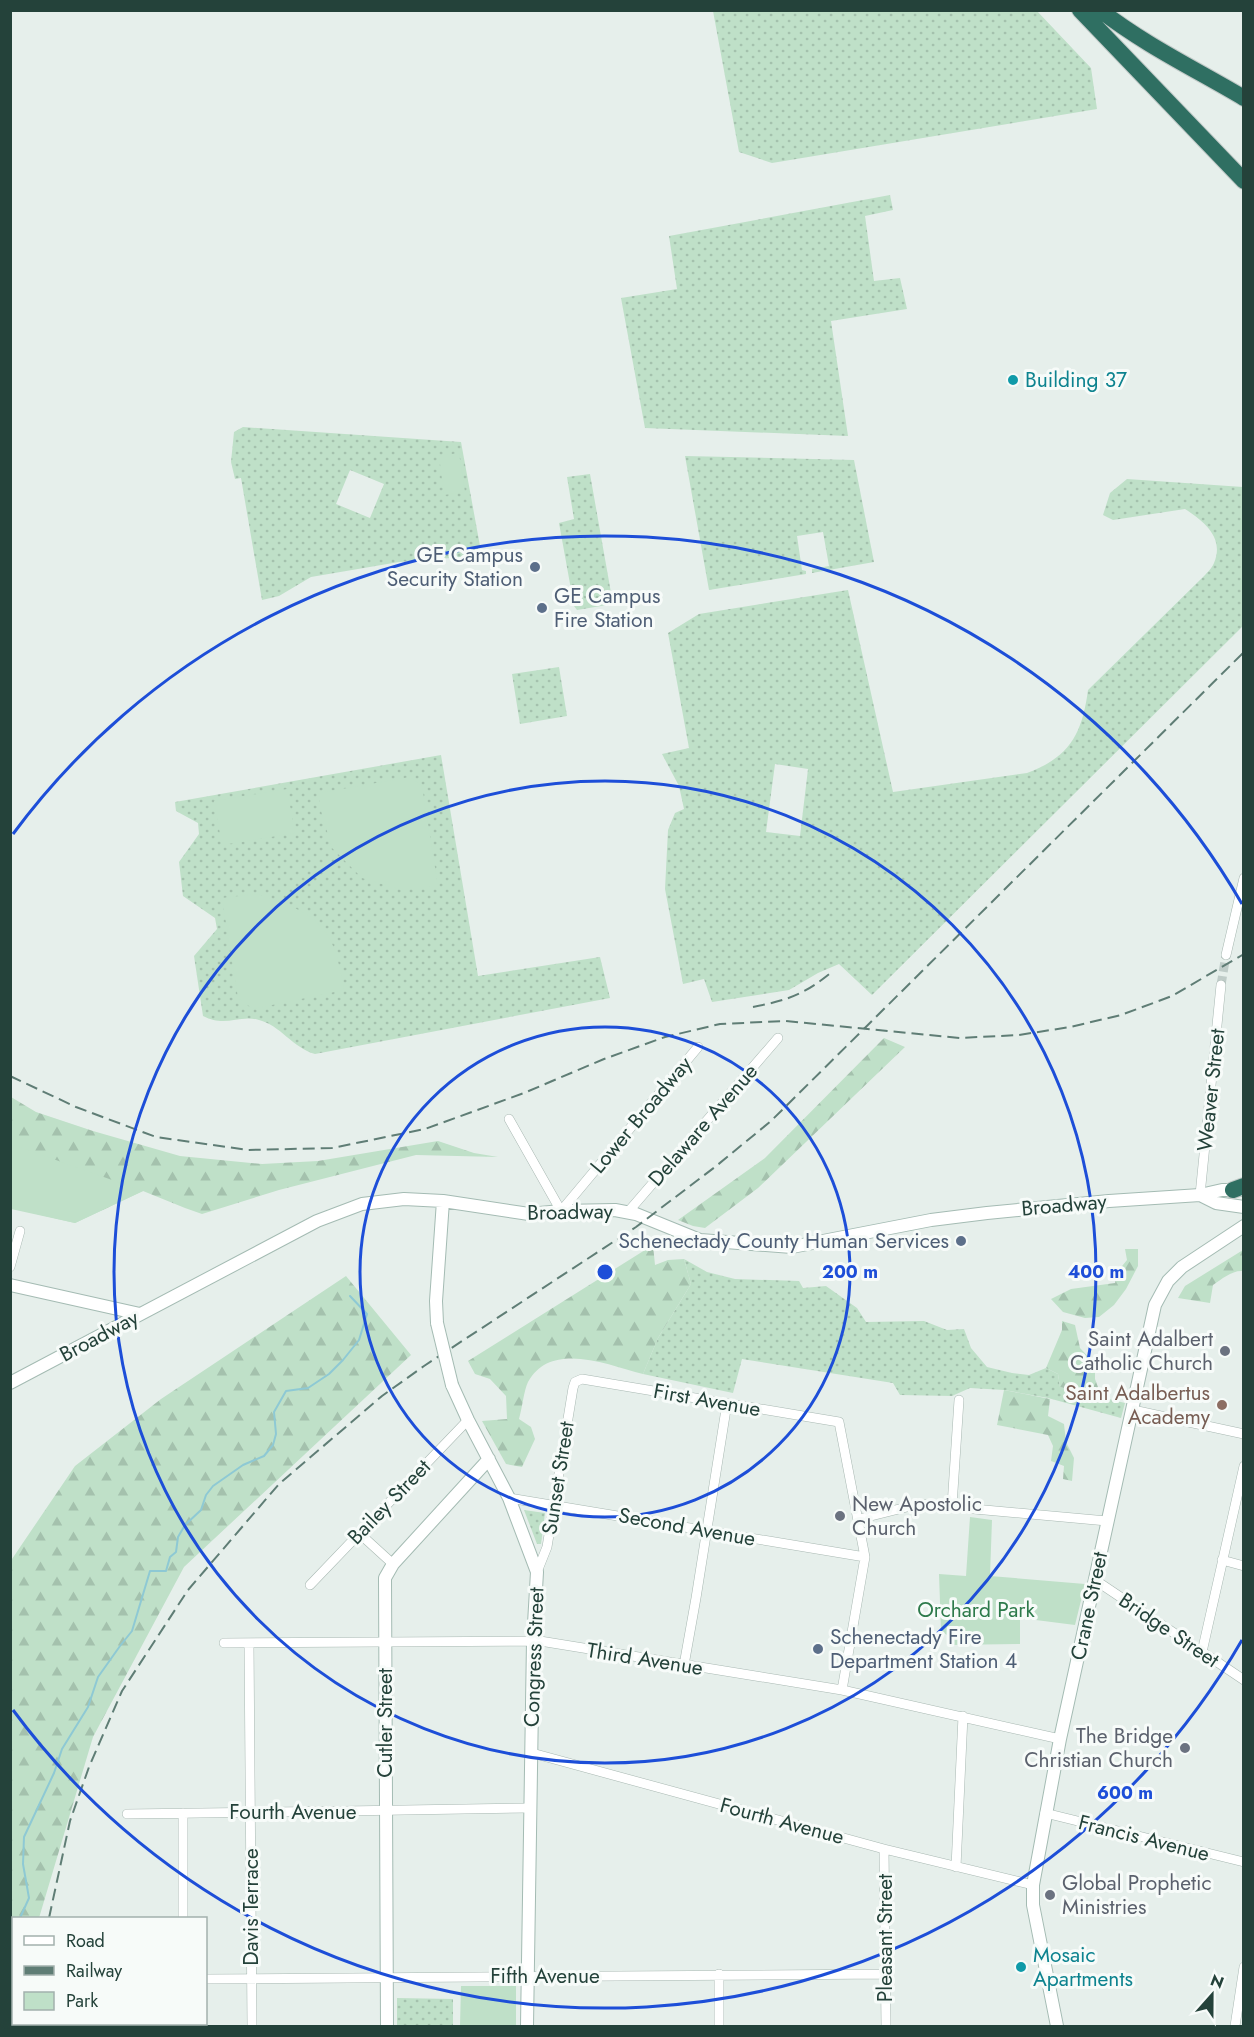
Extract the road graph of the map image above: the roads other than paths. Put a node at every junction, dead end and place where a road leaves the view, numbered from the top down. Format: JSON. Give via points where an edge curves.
{"nodes":[{"id":1,"x":1080,"y":10,"type":"edge"},
{"id":2,"x":1100,"y":10,"type":"edge"},
{"id":3,"x":1244,"y":98,"type":"edge"},
{"id":4,"x":1244,"y":181,"type":"edge"},
{"id":5,"x":1244,"y":878,"type":"edge"},
{"id":6,"x":1226,"y":955,"type":"tunnel mouth"},
{"id":7,"x":1221,"y":985,"type":"tunnel mouth"},
{"id":8,"x":778,"y":1038,"type":"dead end"},
{"id":9,"x":698,"y":1047,"type":"dead end"},
{"id":10,"x":509,"y":1119,"type":"dead end"},
{"id":11,"x":1240,"y":1188,"type":"edge"},
{"id":12,"x":1200,"y":1195,"type":"junction"},
{"id":13,"x":443,"y":1201,"type":"junction"},
{"id":14,"x":1244,"y":1207,"type":"edge"},
{"id":15,"x":561,"y":1211,"type":"junction"},
{"id":16,"x":628,"y":1212,"type":"junction"},
{"id":17,"x":1244,"y":1226,"type":"edge"},
{"id":18,"x":20,"y":1231,"type":"dead end"},
{"id":19,"x":10,"y":1267,"type":"edge"},
{"id":20,"x":10,"y":1285,"type":"edge"},
{"id":21,"x":141,"y":1314,"type":"junction"},
{"id":22,"x":576,"y":1382,"type":"joint"},
{"id":23,"x":10,"y":1383,"type":"edge"},
{"id":24,"x":959,"y":1400,"type":"dead end"},
{"id":25,"x":727,"y":1403,"type":"junction"},
{"id":26,"x":1133,"y":1410,"type":"junction"},
{"id":27,"x":468,"y":1420,"type":"junction"},
{"id":28,"x":1244,"y":1434,"type":"edge"},
{"id":29,"x":489,"y":1459,"type":"junction"},
{"id":30,"x":1244,"y":1466,"type":"edge"},
{"id":31,"x":508,"y":1498,"type":"junction"},
{"id":32,"x":555,"y":1505,"type":"junction"},
{"id":33,"x":952,"y":1506,"type":"junction"},
{"id":34,"x":859,"y":1519,"type":"junction"},
{"id":35,"x":1107,"y":1521,"type":"junction"},
{"id":36,"x":707,"y":1530,"type":"junction"},
{"id":37,"x":359,"y":1533,"type":"junction"},
{"id":38,"x":865,"y":1557,"type":"junction"},
{"id":39,"x":1222,"y":1560,"type":"junction"},
{"id":40,"x":393,"y":1564,"type":"junction"},
{"id":41,"x":1244,"y":1566,"type":"edge"},
{"id":42,"x":537,"y":1572,"type":"junction"},
{"id":43,"x":1095,"y":1580,"type":"junction"},
{"id":44,"x":310,"y":1585,"type":"dead end"},
{"id":45,"x":385,"y":1641,"type":"junction"},
{"id":46,"x":533,"y":1641,"type":"junction"},
{"id":47,"x":224,"y":1643,"type":"dead end"},
{"id":48,"x":249,"y":1643,"type":"junction"},
{"id":49,"x":1202,"y":1652,"type":"junction"},
{"id":50,"x":684,"y":1665,"type":"junction"},
{"id":51,"x":1244,"y":1680,"type":"edge"},
{"id":52,"x":842,"y":1690,"type":"junction"},
{"id":53,"x":963,"y":1716,"type":"junction"},
{"id":54,"x":1060,"y":1739,"type":"junction"},
{"id":55,"x":532,"y":1753,"type":"junction"},
{"id":56,"x":530,"y":1808,"type":"junction"},
{"id":57,"x":250,"y":1811,"type":"junction"},
{"id":58,"x":385,"y":1811,"type":"junction"},
{"id":59,"x":183,"y":1813,"type":"junction"},
{"id":60,"x":127,"y":1814,"type":"dead end"},
{"id":61,"x":1045,"y":1814,"type":"junction"},
{"id":62,"x":884,"y":1849,"type":"junction"},
{"id":63,"x":1244,"y":1862,"type":"edge"},
{"id":64,"x":956,"y":1867,"type":"junction"},
{"id":65,"x":1033,"y":1885,"type":"junction"},
{"id":66,"x":183,"y":1917,"type":"edge"},
{"id":67,"x":1244,"y":1967,"type":"edge"},
{"id":68,"x":719,"y":1974,"type":"junction"},
{"id":69,"x":885,"y":1974,"type":"junction"},
{"id":70,"x":387,"y":1977,"type":"junction"},
{"id":71,"x":527,"y":1977,"type":"junction"},
{"id":72,"x":252,"y":1978,"type":"junction"},
{"id":73,"x":207,"y":1979,"type":"edge"},
{"id":74,"x":252,"y":2026,"type":"edge"},
{"id":75,"x":387,"y":2026,"type":"edge"},
{"id":76,"x":527,"y":2026,"type":"edge"},
{"id":77,"x":719,"y":2026,"type":"edge"},
{"id":78,"x":886,"y":2026,"type":"edge"},
{"id":79,"x":1057,"y":2026,"type":"edge"},
{"id":80,"x":1235,"y":2026,"type":"edge"}],
"edges":[{"from":1,"to":4,"type":"highway"},
{"from":2,"to":3,"type":"highway","via":[[1136,37]]},
{"from":5,"to":6,"type":"street"},
{"from":7,"to":12,"type":"street","name":"Weaver Street"},
{"from":8,"to":16,"type":"street","name":"Delaware Avenue"},
{"from":9,"to":15,"type":"street","name":"Lower Broadway"},
{"from":10,"to":15,"type":"street"},
{"from":11,"to":12,"type":"street","name":"Broadway"},
{"from":12,"to":14,"type":"street","name":"Broadway","via":[[1216,1203]]},
{"from":12,"to":16,"type":"street","name":"Broadway","via":[[992,1212],[792,1247],[699,1240]]},
{"from":13,"to":15,"type":"street","name":"Broadway","via":[[529,1214]]},
{"from":13,"to":21,"type":"street","name":"Broadway","via":[[380,1201],[316,1221]]},
{"from":13,"to":27,"type":"street","name":"Congress Street","bridge":true,"via":[[437,1323],[453,1385]]},
{"from":15,"to":16,"type":"street","name":"Broadway"},
{"from":17,"to":26,"type":"street","name":"Crane Street","via":[[1182,1267],[1168,1281],[1155,1305]]},
{"from":18,"to":19,"type":"street"},
{"from":20,"to":21,"type":"street"},
{"from":21,"to":23,"type":"street","name":"Broadway"},
{"from":22,"to":25,"type":"street","name":"First Avenue","via":[[582,1379]]},
{"from":22,"to":32,"type":"street","name":"Sunset Street"},
{"from":24,"to":33,"type":"street"},
{"from":25,"to":34,"type":"street","name":"First Avenue","via":[[838,1422]]},
{"from":25,"to":36,"type":"street"},
{"from":26,"to":28,"type":"street"},
{"from":26,"to":35,"type":"street","name":"Crane Street"},
{"from":27,"to":29,"type":"street","name":"Congress Street"},
{"from":27,"to":37,"type":"street","name":"Bailey Street"},
{"from":29,"to":31,"type":"street","name":"Congress Street"},
{"from":29,"to":40,"type":"street","name":"Cutler Street"},
{"from":30,"to":39,"type":"street"},
{"from":31,"to":32,"type":"street","name":"Second Avenue"},
{"from":31,"to":42,"type":"street","name":"Congress Street"},
{"from":32,"to":36,"type":"street","name":"Second Avenue"},
{"from":32,"to":42,"type":"street","name":"Sunset Street","via":[[547,1547]]},
{"from":33,"to":34,"type":"street","via":[[919,1504]]},
{"from":33,"to":35,"type":"street"},
{"from":34,"to":38,"type":"street"},
{"from":35,"to":43,"type":"street","name":"Crane Street"},
{"from":36,"to":38,"type":"street","name":"Second Avenue"},
{"from":36,"to":50,"type":"street"},
{"from":37,"to":40,"type":"street"},
{"from":37,"to":44,"type":"street","name":"Bailey Street"},
{"from":38,"to":52,"type":"street"},
{"from":39,"to":41,"type":"street"},
{"from":39,"to":49,"type":"street"},
{"from":40,"to":45,"type":"street","name":"Cutler Street","via":[[385,1578]]},
{"from":42,"to":46,"type":"street","name":"Congress Street"},
{"from":43,"to":49,"type":"street","name":"Bridge Street"},
{"from":43,"to":54,"type":"street","name":"Crane Street"},
{"from":45,"to":46,"type":"street","name":"Third Avenue"},
{"from":45,"to":48,"type":"street","name":"Third Avenue"},
{"from":45,"to":58,"type":"street","name":"Cutler Street"},
{"from":46,"to":50,"type":"street","name":"Third Avenue"},
{"from":46,"to":55,"type":"street","name":"Congress Street"},
{"from":47,"to":48,"type":"street","name":"Third Avenue"},
{"from":48,"to":57,"type":"street","name":"Davis Terrace"},
{"from":49,"to":51,"type":"street","name":"Bridge Street"},
{"from":50,"to":52,"type":"street","name":"Third Avenue"},
{"from":52,"to":53,"type":"street","name":"Third Avenue"},
{"from":53,"to":54,"type":"street","name":"Third Avenue"},
{"from":53,"to":64,"type":"street"},
{"from":54,"to":61,"type":"street","name":"Crane Street"},
{"from":55,"to":56,"type":"street","name":"Congress Street"},
{"from":55,"to":62,"type":"street","name":"Fourth Avenue"},
{"from":56,"to":58,"type":"street","name":"Fourth Avenue"},
{"from":56,"to":71,"type":"street","name":"Congress Street"},
{"from":57,"to":58,"type":"street","name":"Fourth Avenue"},
{"from":57,"to":59,"type":"street","name":"Fourth Avenue"},
{"from":57,"to":72,"type":"street","name":"Davis Terrace"},
{"from":58,"to":70,"type":"street","name":"Cutler Street"},
{"from":59,"to":60,"type":"street","name":"Fourth Avenue"},
{"from":59,"to":66,"type":"street"},
{"from":61,"to":63,"type":"street","name":"Francis Avenue"},
{"from":61,"to":65,"type":"street","name":"Crane Street"},
{"from":62,"to":64,"type":"street","name":"Fourth Avenue"},
{"from":62,"to":69,"type":"street","name":"Pleasant Street"},
{"from":64,"to":65,"type":"street","name":"Fourth Avenue"},
{"from":65,"to":79,"type":"street","name":"Crane Street","via":[[1033,1905]]},
{"from":67,"to":80,"type":"street"},
{"from":68,"to":69,"type":"street","name":"Fifth Avenue"},
{"from":68,"to":71,"type":"street","name":"Fifth Avenue"},
{"from":68,"to":77,"type":"street"},
{"from":69,"to":78,"type":"street","name":"Pleasant Street"},
{"from":70,"to":71,"type":"street","name":"Fifth Avenue"},
{"from":70,"to":72,"type":"street","name":"Fifth Avenue"},
{"from":70,"to":75,"type":"street","name":"Cutler Street"},
{"from":71,"to":76,"type":"street","name":"Congress Street"},
{"from":72,"to":73,"type":"street","name":"Fifth Avenue"},
{"from":72,"to":74,"type":"street","name":"Davis Terrace"}]}
